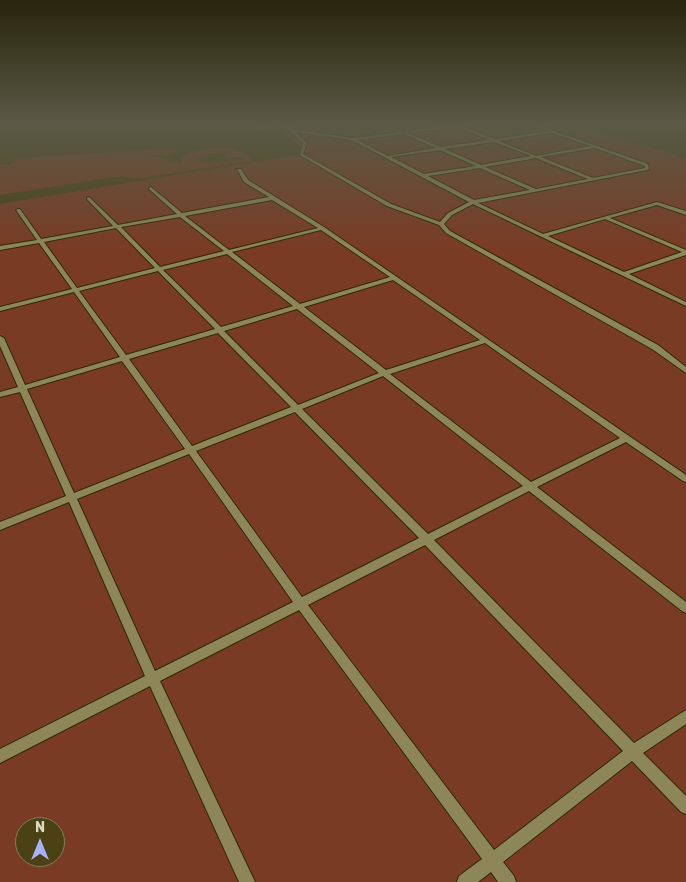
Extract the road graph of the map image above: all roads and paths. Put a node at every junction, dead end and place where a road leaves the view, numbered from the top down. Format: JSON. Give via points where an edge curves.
{"nodes":[{"id":1,"x":322,"y":166,"type":"edge"},
{"id":2,"x":403,"y":166,"type":"edge"},
{"id":3,"x":479,"y":166,"type":"joint"},
{"id":4,"x":559,"y":166,"type":"edge"},
{"id":5,"x":647,"y":166,"type":"edge"},
{"id":6,"x":239,"y":170,"type":"dead end"},
{"id":7,"x":422,"y":176,"type":"junction"},
{"id":8,"x":592,"y":180,"type":"junction"},
{"id":9,"x":151,"y":188,"type":"dead end"},
{"id":10,"x":536,"y":190,"type":"junction"},
{"id":11,"x":89,"y":198,"type":"dead end"},
{"id":12,"x":273,"y":198,"type":"junction"},
{"id":13,"x":472,"y":202,"type":"junction"},
{"id":14,"x":18,"y":210,"type":"dead end"},
{"id":15,"x":686,"y":213,"type":"edge"},
{"id":16,"x":181,"y":215,"type":"junction"},
{"id":17,"x":604,"y":217,"type":"junction"},
{"id":18,"x":441,"y":224,"type":"junction"},
{"id":19,"x":116,"y":226,"type":"junction"},
{"id":20,"x":322,"y":228,"type":"junction"},
{"id":21,"x":544,"y":235,"type":"junction"},
{"id":22,"x":41,"y":240,"type":"junction"},
{"id":23,"x":0,"y":248,"type":"edge"},
{"id":24,"x":227,"y":251,"type":"junction"},
{"id":25,"x":686,"y":253,"type":"edge"},
{"id":26,"x":158,"y":270,"type":"junction"},
{"id":27,"x":624,"y":274,"type":"junction"},
{"id":28,"x":394,"y":278,"type":"junction"},
{"id":29,"x":75,"y":291,"type":"junction"},
{"id":30,"x":686,"y":304,"type":"edge"},
{"id":31,"x":298,"y":306,"type":"junction"},
{"id":32,"x":0,"y":309,"type":"edge"},
{"id":33,"x":218,"y":330,"type":"junction"},
{"id":34,"x":0,"y":338,"type":"edge"},
{"id":35,"x":486,"y":341,"type":"junction"},
{"id":36,"x":124,"y":358,"type":"junction"},
{"id":37,"x":686,"y":371,"type":"edge"},
{"id":38,"x":385,"y":372,"type":"junction"},
{"id":39,"x":22,"y":388,"type":"junction"},
{"id":40,"x":0,"y":395,"type":"edge"},
{"id":41,"x":295,"y":408,"type":"junction"},
{"id":42,"x":626,"y":438,"type":"junction"},
{"id":43,"x":190,"y":450,"type":"junction"},
{"id":44,"x":686,"y":479,"type":"edge"},
{"id":45,"x":532,"y":486,"type":"junction"},
{"id":46,"x":71,"y":497,"type":"junction"},
{"id":47,"x":0,"y":526,"type":"edge"},
{"id":48,"x":426,"y":539,"type":"junction"},
{"id":49,"x":300,"y":604,"type":"junction"},
{"id":50,"x":686,"y":608,"type":"edge"},
{"id":51,"x":152,"y":678,"type":"junction"},
{"id":52,"x":686,"y":716,"type":"edge"},
{"id":53,"x":633,"y":752,"type":"junction"},
{"id":54,"x":0,"y":756,"type":"edge"},
{"id":55,"x":686,"y":807,"type":"edge"},
{"id":56,"x":492,"y":861,"type":"junction"},
{"id":57,"x":246,"y":882,"type":"edge"},
{"id":58,"x":465,"y":882,"type":"edge"},
{"id":59,"x":508,"y":882,"type":"edge"}],
"edges":[{"from":1,"to":18,"type":"lane","via":[[389,205]]},
{"from":2,"to":7,"type":"lane"},
{"from":3,"to":7,"type":"lane"},
{"from":3,"to":10,"type":"lane"},
{"from":4,"to":8,"type":"lane"},
{"from":5,"to":8,"type":"lane","via":[[648,169]]},
{"from":6,"to":12,"type":"lane","via":[[246,181]]},
{"from":7,"to":13,"type":"lane"},
{"from":8,"to":10,"type":"lane"},
{"from":9,"to":16,"type":"lane"},
{"from":10,"to":13,"type":"lane"},
{"from":11,"to":19,"type":"lane"},
{"from":12,"to":16,"type":"lane"},
{"from":12,"to":20,"type":"lane"},
{"from":13,"to":18,"type":"lane","via":[[450,214]]},
{"from":13,"to":21,"type":"lane"},
{"from":14,"to":22,"type":"lane"},
{"from":15,"to":17,"type":"lane","via":[[657,203]]},
{"from":16,"to":19,"type":"lane"},
{"from":16,"to":24,"type":"lane"},
{"from":17,"to":21,"type":"lane"},
{"from":17,"to":25,"type":"lane"},
{"from":18,"to":37,"type":"lane","via":[[448,232],[655,347]]},
{"from":19,"to":22,"type":"lane"},
{"from":19,"to":26,"type":"lane"},
{"from":20,"to":24,"type":"lane"},
{"from":20,"to":28,"type":"lane"},
{"from":21,"to":27,"type":"lane"},
{"from":22,"to":23,"type":"lane"},
{"from":22,"to":29,"type":"lane"},
{"from":24,"to":26,"type":"lane"},
{"from":24,"to":31,"type":"lane"},
{"from":25,"to":27,"type":"lane"},
{"from":26,"to":29,"type":"lane"},
{"from":26,"to":33,"type":"lane"},
{"from":27,"to":30,"type":"lane"},
{"from":28,"to":31,"type":"lane"},
{"from":28,"to":35,"type":"lane"},
{"from":29,"to":32,"type":"lane"},
{"from":29,"to":36,"type":"lane"},
{"from":31,"to":33,"type":"lane"},
{"from":31,"to":38,"type":"lane"},
{"from":33,"to":36,"type":"lane"},
{"from":33,"to":41,"type":"lane"},
{"from":34,"to":39,"type":"lane"},
{"from":35,"to":38,"type":"lane"},
{"from":35,"to":42,"type":"lane"},
{"from":36,"to":39,"type":"lane"},
{"from":36,"to":43,"type":"lane"},
{"from":38,"to":41,"type":"lane"},
{"from":38,"to":45,"type":"lane"},
{"from":39,"to":40,"type":"lane"},
{"from":39,"to":46,"type":"lane"},
{"from":41,"to":43,"type":"lane"},
{"from":41,"to":48,"type":"lane"},
{"from":42,"to":44,"type":"lane"},
{"from":42,"to":45,"type":"lane"},
{"from":43,"to":46,"type":"lane"},
{"from":43,"to":49,"type":"lane"},
{"from":45,"to":48,"type":"lane"},
{"from":45,"to":50,"type":"lane"},
{"from":46,"to":47,"type":"lane"},
{"from":46,"to":51,"type":"lane"},
{"from":48,"to":49,"type":"lane"},
{"from":48,"to":53,"type":"lane"},
{"from":49,"to":51,"type":"lane"},
{"from":49,"to":56,"type":"lane"},
{"from":51,"to":54,"type":"lane"},
{"from":51,"to":57,"type":"lane"},
{"from":52,"to":53,"type":"lane"},
{"from":53,"to":55,"type":"lane"},
{"from":53,"to":56,"type":"lane"},
{"from":56,"to":58,"type":"lane"},
{"from":56,"to":59,"type":"lane"}]}
